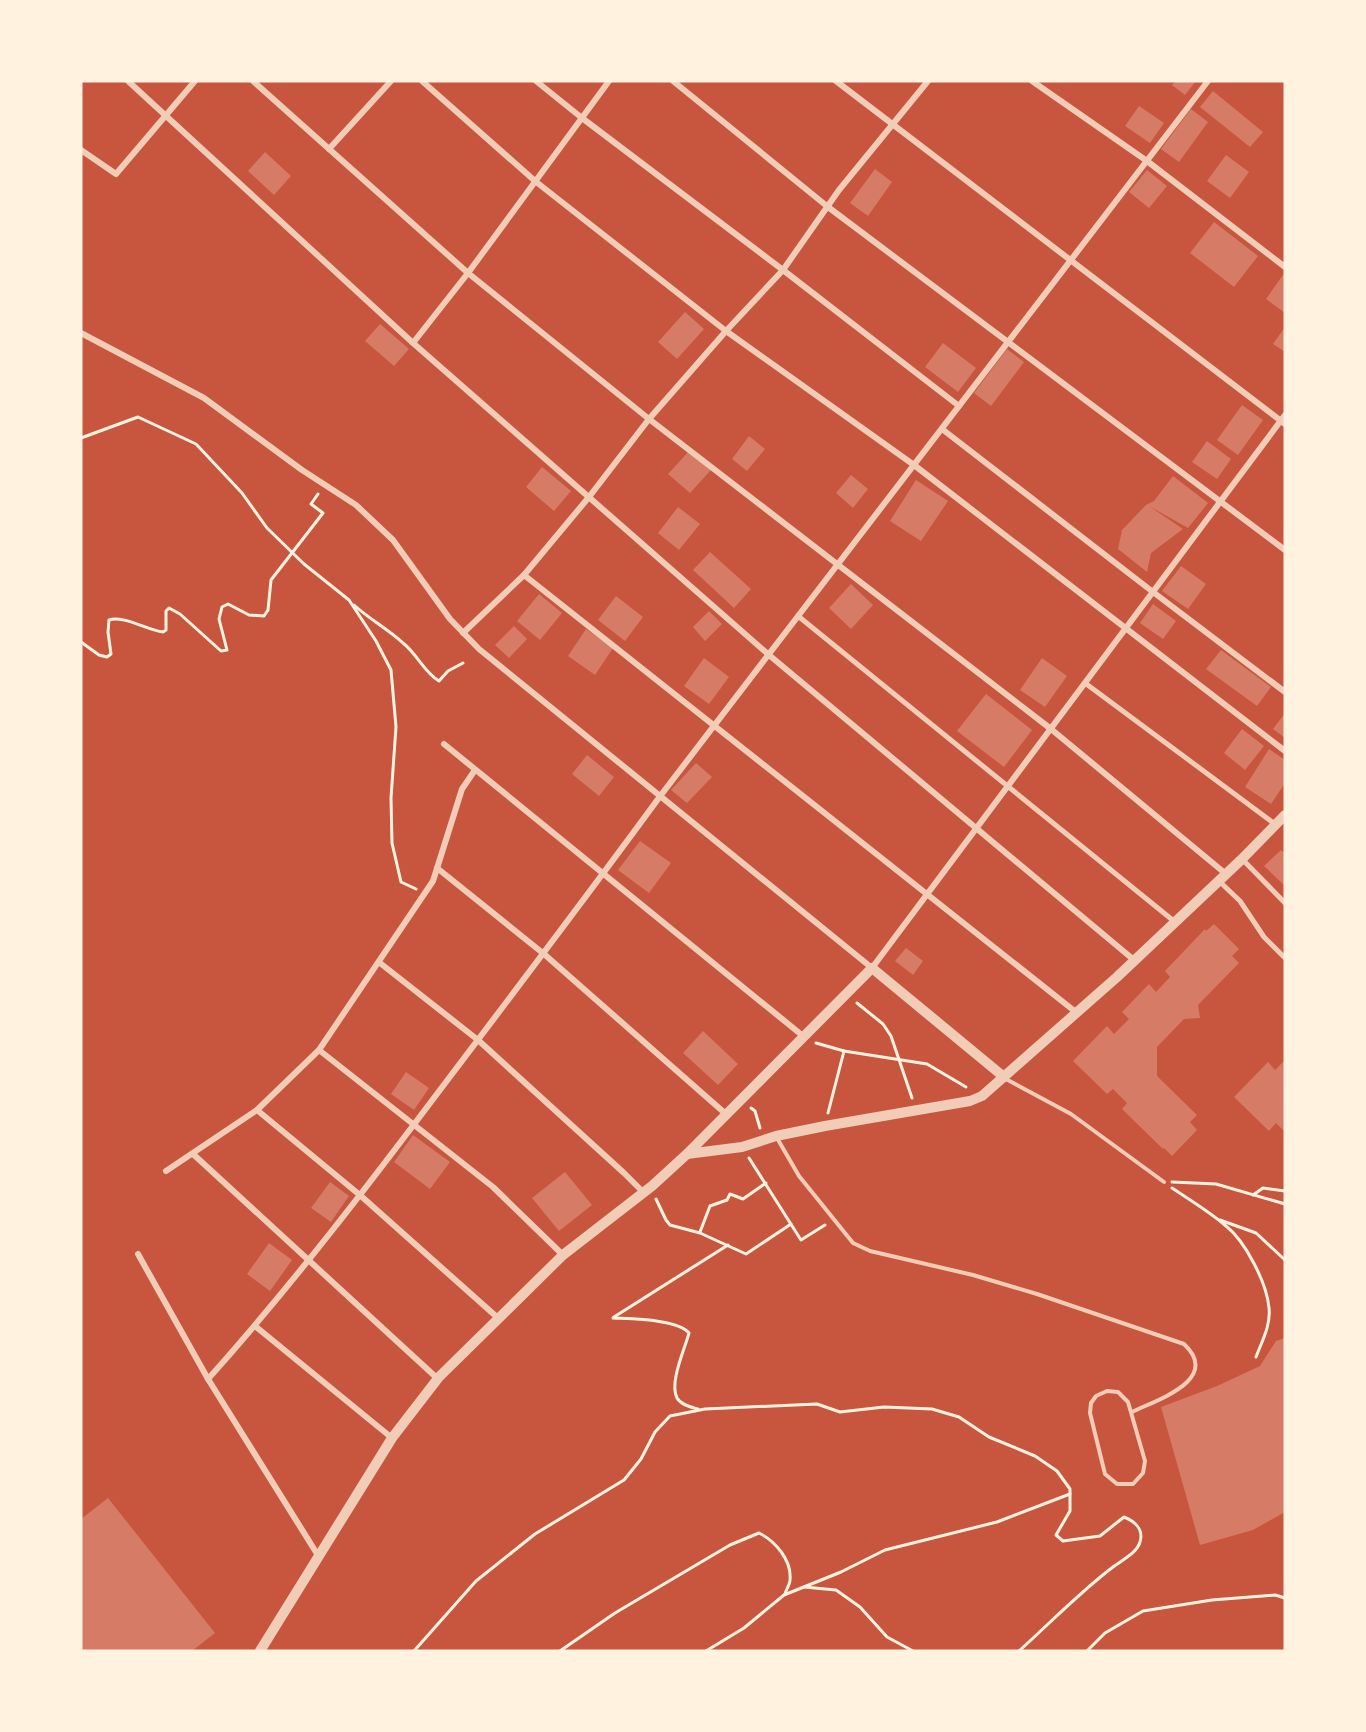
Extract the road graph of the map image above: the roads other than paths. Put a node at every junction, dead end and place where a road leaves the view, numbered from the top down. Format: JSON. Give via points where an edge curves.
{"nodes":[{"id":1,"x":128,"y":81,"type":"edge"},
{"id":2,"x":195,"y":81,"type":"edge"},
{"id":3,"x":253,"y":81,"type":"edge"},
{"id":4,"x":391,"y":81,"type":"edge"},
{"id":5,"x":422,"y":81,"type":"edge"},
{"id":6,"x":536,"y":81,"type":"edge"},
{"id":7,"x":609,"y":81,"type":"edge"},
{"id":8,"x":673,"y":81,"type":"edge"},
{"id":9,"x":836,"y":81,"type":"edge"},
{"id":10,"x":928,"y":81,"type":"edge"},
{"id":11,"x":1032,"y":81,"type":"edge"},
{"id":12,"x":1208,"y":81,"type":"edge"},
{"id":13,"x":166,"y":116,"type":"junction"},
{"id":14,"x":582,"y":118,"type":"junction"},
{"id":15,"x":892,"y":126,"type":"junction"},
{"id":16,"x":329,"y":149,"type":"junction"},
{"id":17,"x":81,"y":150,"type":"edge"},
{"id":18,"x":1147,"y":161,"type":"junction"},
{"id":19,"x":535,"y":181,"type":"junction"},
{"id":20,"x":828,"y":207,"type":"junction"},
{"id":21,"x":1071,"y":259,"type":"junction"},
{"id":22,"x":1285,"y":267,"type":"edge"},
{"id":23,"x":783,"y":270,"type":"junction"},
{"id":24,"x":468,"y":273,"type":"junction"},
{"id":25,"x":726,"y":331,"type":"junction"},
{"id":26,"x":81,"y":333,"type":"edge"},
{"id":27,"x":1008,"y":342,"type":"junction"},
{"id":28,"x":413,"y":343,"type":"junction"},
{"id":29,"x":959,"y":406,"type":"junction"},
{"id":30,"x":649,"y":419,"type":"junction"},
{"id":31,"x":1284,"y":420,"type":"edge"},
{"id":32,"x":942,"y":429,"type":"junction"},
{"id":33,"x":914,"y":465,"type":"junction"},
{"id":34,"x":589,"y":497,"type":"junction"},
{"id":35,"x":1221,"y":501,"type":"junction"},
{"id":36,"x":1285,"y":550,"type":"edge"},
{"id":37,"x":837,"y":565,"type":"junction"},
{"id":38,"x":524,"y":575,"type":"junction"},
{"id":39,"x":1152,"y":592,"type":"junction"},
{"id":40,"x":798,"y":616,"type":"junction"},
{"id":41,"x":1125,"y":629,"type":"junction"},
{"id":42,"x":463,"y":633,"type":"junction"},
{"id":43,"x":769,"y":654,"type":"junction"},
{"id":44,"x":1085,"y":683,"type":"junction"},
{"id":45,"x":1285,"y":692,"type":"edge"},
{"id":46,"x":714,"y":726,"type":"junction"},
{"id":47,"x":1051,"y":729,"type":"junction"},
{"id":48,"x":444,"y":744,"type":"dead end"},
{"id":49,"x":1285,"y":751,"type":"edge"},
{"id":50,"x":475,"y":770,"type":"junction"},
{"id":51,"x":1009,"y":785,"type":"junction"},
{"id":52,"x":661,"y":795,"type":"junction"},
{"id":53,"x":1285,"y":815,"type":"edge"},
{"id":54,"x":1276,"y":825,"type":"junction"},
{"id":55,"x":977,"y":828,"type":"junction"},
{"id":56,"x":1242,"y":859,"type":"junction"},
{"id":57,"x":437,"y":868,"type":"junction"},
{"id":58,"x":604,"y":875,"type":"junction"},
{"id":59,"x":1223,"y":878,"type":"junction"},
{"id":60,"x":927,"y":895,"type":"junction"},
{"id":61,"x":1285,"y":903,"type":"edge"},
{"id":62,"x":1175,"y":922,"type":"junction"},
{"id":63,"x":544,"y":954,"type":"junction"},
{"id":64,"x":1285,"y":958,"type":"edge"},
{"id":65,"x":1134,"y":960,"type":"junction"},
{"id":66,"x":380,"y":963,"type":"junction"},
{"id":67,"x":872,"y":968,"type":"junction"},
{"id":68,"x":1077,"y":1013,"type":"junction"},
{"id":69,"x":801,"y":1038,"type":"junction"},
{"id":70,"x":478,"y":1040,"type":"junction"},
{"id":71,"x":319,"y":1050,"type":"junction"},
{"id":72,"x":1004,"y":1077,"type":"junction"},
{"id":73,"x":256,"y":1110,"type":"junction"},
{"id":74,"x":727,"y":1114,"type":"junction"},
{"id":75,"x":415,"y":1124,"type":"junction"},
{"id":76,"x":776,"y":1136,"type":"junction"},
{"id":77,"x":193,"y":1154,"type":"junction"},
{"id":78,"x":687,"y":1154,"type":"junction"},
{"id":79,"x":166,"y":1171,"type":"dead end"},
{"id":80,"x":1164,"y":1182,"type":"road end"},
{"id":81,"x":647,"y":1189,"type":"junction"},
{"id":82,"x":361,"y":1196,"type":"junction"},
{"id":83,"x":138,"y":1254,"type":"dead end"},
{"id":84,"x":563,"y":1255,"type":"junction"},
{"id":85,"x":308,"y":1260,"type":"junction"},
{"id":86,"x":498,"y":1318,"type":"junction"},
{"id":87,"x":255,"y":1326,"type":"junction"},
{"id":88,"x":208,"y":1378,"type":"junction"},
{"id":89,"x":438,"y":1379,"type":"junction"},
{"id":90,"x":1132,"y":1412,"type":"junction"},
{"id":91,"x":392,"y":1437,"type":"junction"},
{"id":92,"x":319,"y":1557,"type":"junction"},
{"id":93,"x":260,"y":1651,"type":"edge"}],
"edges":[{"from":1,"to":13,"type":"street"},
{"from":2,"to":13,"type":"street"},
{"from":3,"to":16,"type":"street"},
{"from":4,"to":16,"type":"street"},
{"from":5,"to":19,"type":"street"},
{"from":6,"to":14,"type":"street"},
{"from":7,"to":14,"type":"street"},
{"from":8,"to":20,"type":"street"},
{"from":9,"to":15,"type":"street"},
{"from":10,"to":15,"type":"street"},
{"from":11,"to":18,"type":"street"},
{"from":12,"to":18,"type":"street"},
{"from":13,"to":17,"type":"street","via":[[116,174]]},
{"from":13,"to":28,"type":"street"},
{"from":14,"to":19,"type":"street"},
{"from":14,"to":23,"type":"street"},
{"from":15,"to":20,"type":"street"},
{"from":15,"to":21,"type":"street"},
{"from":16,"to":24,"type":"street"},
{"from":18,"to":21,"type":"street"},
{"from":18,"to":22,"type":"street"},
{"from":19,"to":24,"type":"street"},
{"from":19,"to":25,"type":"street"},
{"from":20,"to":23,"type":"street"},
{"from":20,"to":27,"type":"street"},
{"from":21,"to":27,"type":"street"},
{"from":21,"to":31,"type":"street"},
{"from":23,"to":25,"type":"street"},
{"from":23,"to":29,"type":"street"},
{"from":24,"to":28,"type":"street"},
{"from":24,"to":30,"type":"street"},
{"from":25,"to":30,"type":"street"},
{"from":25,"to":33,"type":"street"},
{"from":26,"to":42,"type":"street","via":[[204,398],[356,505],[393,540]]},
{"from":27,"to":29,"type":"street"},
{"from":27,"to":35,"type":"street"},
{"from":28,"to":34,"type":"street"},
{"from":29,"to":32,"type":"street"},
{"from":30,"to":34,"type":"street"},
{"from":30,"to":37,"type":"street"},
{"from":31,"to":35,"type":"street"},
{"from":32,"to":33,"type":"street"},
{"from":32,"to":39,"type":"street"},
{"from":33,"to":37,"type":"street"},
{"from":33,"to":41,"type":"street"},
{"from":34,"to":38,"type":"street"},
{"from":34,"to":43,"type":"street"},
{"from":35,"to":36,"type":"street"},
{"from":35,"to":39,"type":"street"},
{"from":37,"to":40,"type":"street"},
{"from":37,"to":47,"type":"street"},
{"from":38,"to":42,"type":"street"},
{"from":38,"to":46,"type":"street"},
{"from":39,"to":41,"type":"street"},
{"from":39,"to":45,"type":"street"},
{"from":40,"to":43,"type":"street"},
{"from":40,"to":51,"type":"street"},
{"from":41,"to":44,"type":"street"},
{"from":41,"to":49,"type":"street"},
{"from":42,"to":52,"type":"street"},
{"from":43,"to":46,"type":"street"},
{"from":43,"to":55,"type":"street"},
{"from":44,"to":47,"type":"street"},
{"from":44,"to":54,"type":"street"},
{"from":46,"to":52,"type":"street"},
{"from":46,"to":60,"type":"street"},
{"from":47,"to":51,"type":"street"},
{"from":47,"to":59,"type":"street"},
{"from":48,"to":50,"type":"street"},
{"from":50,"to":57,"type":"street","via":[[462,789]]},
{"from":50,"to":58,"type":"street"},
{"from":51,"to":55,"type":"street"},
{"from":51,"to":62,"type":"street"},
{"from":52,"to":58,"type":"street"},
{"from":52,"to":67,"type":"street"},
{"from":53,"to":54,"type":"street"},
{"from":54,"to":56,"type":"street"},
{"from":55,"to":60,"type":"street"},
{"from":55,"to":65,"type":"street"},
{"from":56,"to":59,"type":"street"},
{"from":56,"to":61,"type":"street"},
{"from":57,"to":63,"type":"street"},
{"from":57,"to":66,"type":"street","via":[[433,881]]},
{"from":58,"to":63,"type":"street"},
{"from":58,"to":69,"type":"street"},
{"from":59,"to":62,"type":"street"},
{"from":59,"to":64,"type":"street","via":[[1264,937]]},
{"from":60,"to":67,"type":"street"},
{"from":60,"to":68,"type":"street"},
{"from":62,"to":65,"type":"street"},
{"from":63,"to":70,"type":"street"},
{"from":63,"to":74,"type":"street"},
{"from":65,"to":68,"type":"street"},
{"from":66,"to":70,"type":"street"},
{"from":66,"to":71,"type":"street"},
{"from":67,"to":69,"type":"street"},
{"from":67,"to":72,"type":"street"},
{"from":68,"to":72,"type":"street"},
{"from":69,"to":74,"type":"street"},
{"from":70,"to":75,"type":"street"},
{"from":70,"to":81,"type":"street","via":[[624,1173]]},
{"from":71,"to":73,"type":"street"},
{"from":71,"to":75,"type":"street"},
{"from":72,"to":76,"type":"street","via":[[970,1101]]},
{"from":72,"to":80,"type":"lane","via":[[1071,1114]]},
{"from":73,"to":77,"type":"street"},
{"from":73,"to":82,"type":"street"},
{"from":74,"to":78,"type":"street"},
{"from":75,"to":82,"type":"street"},
{"from":75,"to":84,"type":"street","via":[[493,1187]]},
{"from":76,"to":78,"type":"street","via":[[742,1147]]},
{"from":76,"to":90,"type":"lane","via":[[799,1176],[853,1243],[870,1251],[1037,1294],[1184,1344],[1194,1361],[1192,1378]]},
{"from":77,"to":79,"type":"street"},
{"from":77,"to":85,"type":"street"},
{"from":78,"to":81,"type":"street"},
{"from":81,"to":84,"type":"street"},
{"from":82,"to":85,"type":"street"},
{"from":82,"to":86,"type":"street"},
{"from":83,"to":88,"type":"street"},
{"from":84,"to":86,"type":"street"},
{"from":85,"to":87,"type":"street"},
{"from":85,"to":89,"type":"street"},
{"from":86,"to":89,"type":"street"},
{"from":87,"to":88,"type":"street"},
{"from":87,"to":91,"type":"street"},
{"from":88,"to":92,"type":"street"},
{"from":89,"to":91,"type":"street"},
{"from":90,"to":90,"type":"lane","via":[[1122,1395],[1113,1391],[1102,1392],[1091,1403],[1090,1413],[1106,1474],[1117,1484],[1133,1484],[1146,1467]]},
{"from":91,"to":92,"type":"street"},
{"from":92,"to":93,"type":"street"}]}
